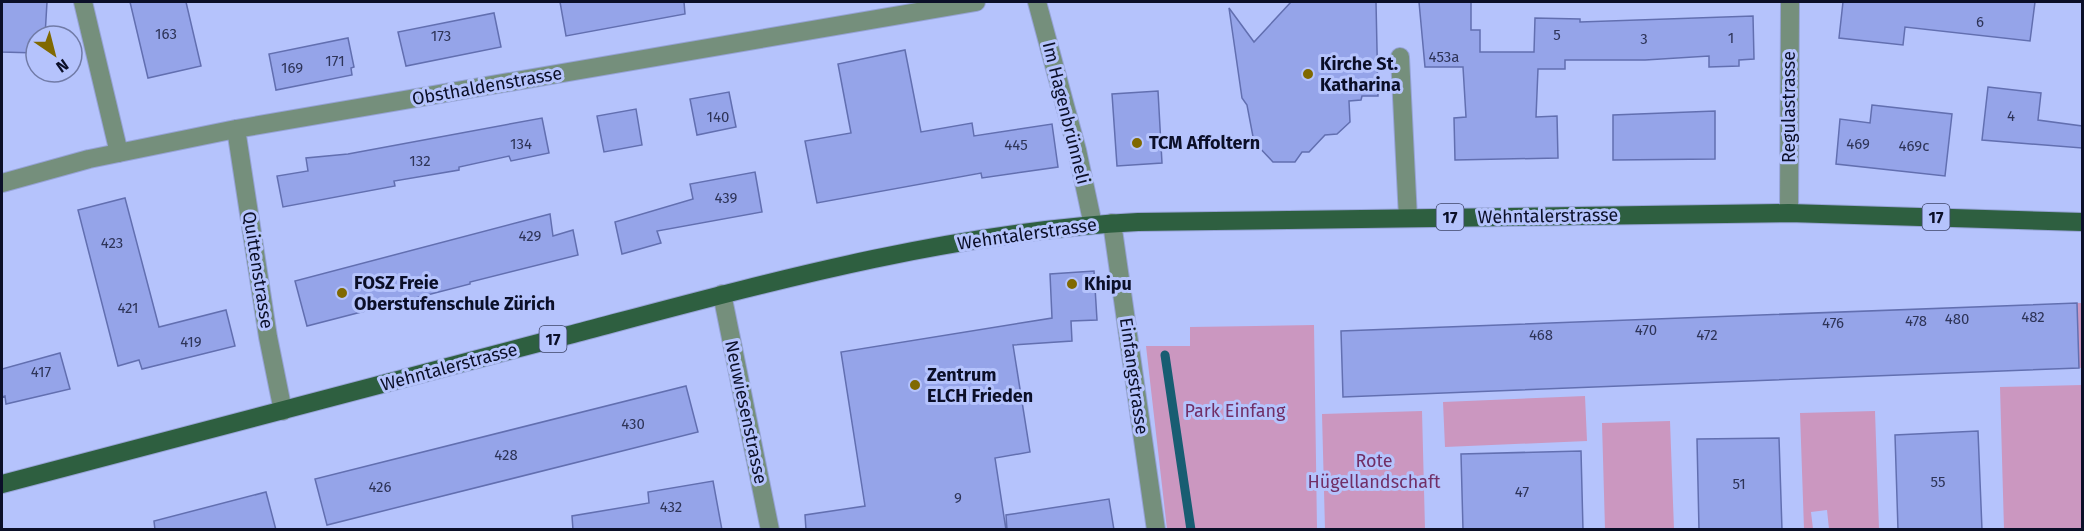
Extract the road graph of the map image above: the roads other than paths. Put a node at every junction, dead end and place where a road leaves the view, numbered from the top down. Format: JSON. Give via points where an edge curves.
{"nodes":[{"id":1,"x":83,"y":2,"type":"edge"},
{"id":2,"x":976,"y":2,"type":"edge"},
{"id":3,"x":1037,"y":2,"type":"edge"},
{"id":4,"x":1790,"y":2,"type":"edge"},
{"id":5,"x":1400,"y":57,"type":"dead end"},
{"id":6,"x":236,"y":129,"type":"junction"},
{"id":7,"x":119,"y":153,"type":"junction"},
{"id":8,"x":2,"y":183,"type":"edge"},
{"id":9,"x":1789,"y":213,"type":"junction"},
{"id":10,"x":1408,"y":218,"type":"junction"},
{"id":11,"x":2082,"y":222,"type":"edge"},
{"id":12,"x":1102,"y":224,"type":"junction"},
{"id":13,"x":722,"y":294,"type":"junction"},
{"id":14,"x":283,"y":411,"type":"junction"},
{"id":15,"x":2,"y":484,"type":"edge"},
{"id":16,"x":770,"y":530,"type":"edge"},
{"id":17,"x":1156,"y":530,"type":"edge"}],
"edges":[{"from":1,"to":7,"type":"street"},
{"from":2,"to":6,"type":"street","name":"Obsthaldenstrasse"},
{"from":3,"to":12,"type":"street","name":"Im Hagenbrünneli","via":[[1077,150]]},
{"from":4,"to":9,"type":"street","name":"Regulastrasse"},
{"from":5,"to":10,"type":"street"},
{"from":6,"to":7,"type":"street","name":"Obsthaldenstrasse"},
{"from":6,"to":14,"type":"street","name":"Quittenstrasse"},
{"from":7,"to":8,"type":"street","name":"Obsthaldenstrasse"},
{"from":9,"to":10,"type":"main road","name":"Wehntalerstrasse","number":"17"},
{"from":9,"to":11,"type":"main road","name":"Wehntalerstrasse","number":"17"},
{"from":10,"to":12,"type":"main road","name":"Wehntalerstrasse","number":"17"},
{"from":12,"to":13,"type":"main road","name":"Wehntalerstrasse","number":"17","via":[[938,246]]},
{"from":12,"to":17,"type":"street","name":"Einfangstrasse"},
{"from":13,"to":14,"type":"main road","name":"Wehntalerstrasse","number":"17"},
{"from":13,"to":16,"type":"street","name":"Neuwiesenstrasse"},
{"from":14,"to":15,"type":"main road","name":"Wehntalerstrasse","number":"17"}]}
